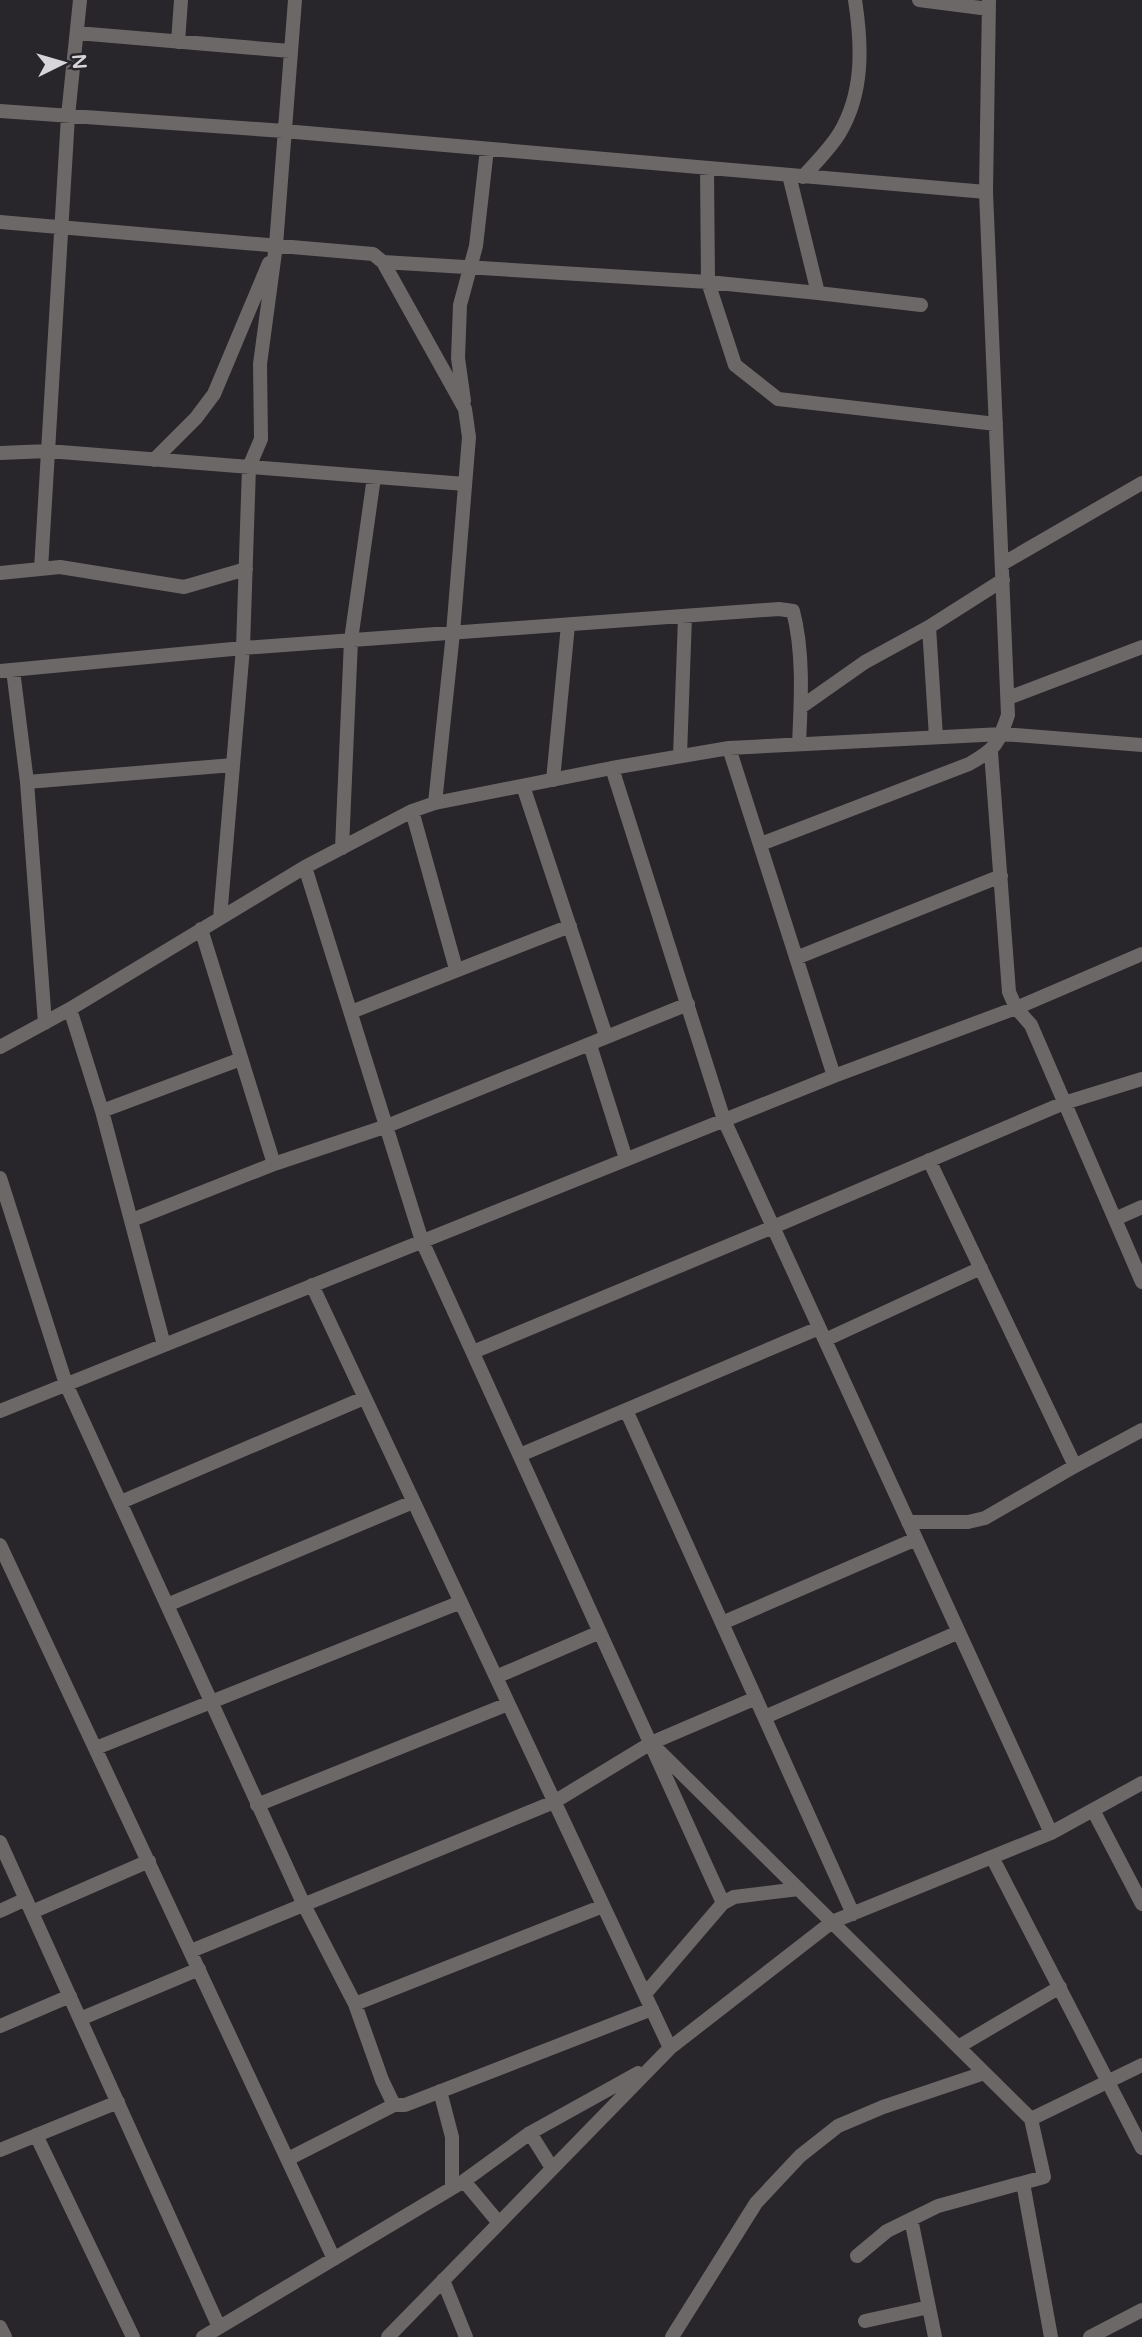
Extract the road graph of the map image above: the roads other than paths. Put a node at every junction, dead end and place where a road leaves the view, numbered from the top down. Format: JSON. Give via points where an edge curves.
{"nodes":[{"id":1,"x":80,"y":0,"type":"edge"},
{"id":2,"x":181,"y":0,"type":"edge"},
{"id":3,"x":295,"y":0,"type":"edge"},
{"id":4,"x":855,"y":0,"type":"edge"},
{"id":5,"x":919,"y":0,"type":"edge"},
{"id":6,"x":989,"y":4,"type":"edge"},
{"id":7,"x":77,"y":33,"type":"junction"},
{"id":8,"x":178,"y":42,"type":"junction"},
{"id":9,"x":290,"y":51,"type":"junction"},
{"id":10,"x":0,"y":111,"type":"edge"},
{"id":11,"x":68,"y":116,"type":"junction"},
{"id":12,"x":284,"y":131,"type":"junction"},
{"id":13,"x":487,"y":149,"type":"junction"},
{"id":14,"x":707,"y":168,"type":"junction"},
{"id":15,"x":796,"y":176,"type":"junction"},
{"id":16,"x":986,"y":192,"type":"junction"},
{"id":17,"x":0,"y":222,"type":"edge"},
{"id":18,"x":61,"y":227,"type":"junction"},
{"id":19,"x":276,"y":245,"type":"junction"},
{"id":20,"x":383,"y":262,"type":"junction"},
{"id":21,"x":468,"y":268,"type":"junction"},
{"id":22,"x":708,"y":282,"type":"junction"},
{"id":23,"x":818,"y":293,"type":"junction"},
{"id":24,"x":921,"y":305,"type":"dead end"},
{"id":25,"x":465,"y":409,"type":"junction"},
{"id":26,"x":996,"y":424,"type":"junction"},
{"id":27,"x":48,"y":451,"type":"junction"},
{"id":28,"x":0,"y":453,"type":"edge"},
{"id":29,"x":154,"y":460,"type":"junction"},
{"id":30,"x":249,"y":467,"type":"junction"},
{"id":31,"x":374,"y":477,"type":"junction"},
{"id":32,"x":1142,"y":483,"type":"edge"},
{"id":33,"x":465,"y":484,"type":"junction"},
{"id":34,"x":1002,"y":564,"type":"junction"},
{"id":35,"x":41,"y":569,"type":"junction"},
{"id":36,"x":246,"y":569,"type":"junction"},
{"id":37,"x":0,"y":573,"type":"edge"},
{"id":38,"x":1003,"y":580,"type":"junction"},
{"id":39,"x":685,"y":617,"type":"junction"},
{"id":40,"x":568,"y":625,"type":"junction"},
{"id":41,"x":929,"y":628,"type":"junction"},
{"id":42,"x":453,"y":633,"type":"junction"},
{"id":43,"x":351,"y":640,"type":"junction"},
{"id":44,"x":243,"y":648,"type":"junction"},
{"id":45,"x":1142,"y":648,"type":"edge"},
{"id":46,"x":6,"y":671,"type":"edge"},
{"id":47,"x":1008,"y":698,"type":"junction"},
{"id":48,"x":801,"y":707,"type":"junction"},
{"id":49,"x":1002,"y":734,"type":"junction"},
{"id":50,"x":936,"y":737,"type":"junction"},
{"id":51,"x":799,"y":744,"type":"junction"},
{"id":52,"x":1142,"y":745,"type":"edge"},
{"id":53,"x":729,"y":748,"type":"junction"},
{"id":54,"x":991,"y":752,"type":"junction"},
{"id":55,"x":680,"y":756,"type":"junction"},
{"id":56,"x":233,"y":765,"type":"junction"},
{"id":57,"x":612,"y":768,"type":"junction"},
{"id":58,"x":553,"y":780,"type":"junction"},
{"id":59,"x":27,"y":782,"type":"junction"},
{"id":60,"x":523,"y":786,"type":"junction"},
{"id":61,"x":435,"y":803,"type":"junction"},
{"id":62,"x":412,"y":811,"type":"junction"},
{"id":63,"x":761,"y":844,"type":"junction"},
{"id":64,"x":342,"y":848,"type":"junction"},
{"id":65,"x":305,"y":867,"type":"junction"},
{"id":66,"x":1001,"y":876,"type":"junction"},
{"id":67,"x":220,"y":918,"type":"junction"},
{"id":68,"x":570,"y":926,"type":"junction"},
{"id":69,"x":201,"y":929,"type":"junction"},
{"id":70,"x":1142,"y":954,"type":"edge"},
{"id":71,"x":796,"y":958,"type":"junction"},
{"id":72,"x":456,"y":969,"type":"junction"},
{"id":73,"x":688,"y":1003,"type":"junction"},
{"id":74,"x":1016,"y":1008,"type":"junction"},
{"id":75,"x":70,"y":1009,"type":"junction"},
{"id":76,"x":351,"y":1012,"type":"junction"},
{"id":77,"x":45,"y":1023,"type":"junction"},
{"id":78,"x":606,"y":1036,"type":"junction"},
{"id":79,"x":590,"y":1045,"type":"junction"},
{"id":80,"x":0,"y":1048,"type":"edge"},
{"id":81,"x":241,"y":1059,"type":"junction"},
{"id":82,"x":834,"y":1076,"type":"junction"},
{"id":83,"x":1142,"y":1079,"type":"edge"},
{"id":84,"x":1064,"y":1103,"type":"junction"},
{"id":85,"x":102,"y":1111,"type":"junction"},
{"id":86,"x":724,"y":1120,"type":"junction"},
{"id":87,"x":387,"y":1126,"type":"junction"},
{"id":88,"x":626,"y":1159,"type":"junction"},
{"id":89,"x":929,"y":1160,"type":"junction"},
{"id":90,"x":274,"y":1164,"type":"junction"},
{"id":91,"x":0,"y":1178,"type":"edge"},
{"id":92,"x":1142,"y":1207,"type":"edge"},
{"id":93,"x":1115,"y":1219,"type":"junction"},
{"id":94,"x":132,"y":1220,"type":"junction"},
{"id":95,"x":773,"y":1227,"type":"junction"},
{"id":96,"x":422,"y":1241,"type":"junction"},
{"id":97,"x":981,"y":1268,"type":"junction"},
{"id":98,"x":1142,"y":1282,"type":"edge"},
{"id":99,"x":312,"y":1285,"type":"junction"},
{"id":100,"x":822,"y":1334,"type":"junction"},
{"id":101,"x":164,"y":1345,"type":"junction"},
{"id":102,"x":472,"y":1352,"type":"junction"},
{"id":103,"x":66,"y":1384,"type":"junction"},
{"id":104,"x":364,"y":1398,"type":"junction"},
{"id":105,"x":626,"y":1410,"type":"junction"},
{"id":106,"x":0,"y":1411,"type":"edge"},
{"id":107,"x":1142,"y":1430,"type":"edge"},
{"id":108,"x":520,"y":1455,"type":"junction"},
{"id":109,"x":1075,"y":1465,"type":"junction"},
{"id":110,"x":121,"y":1502,"type":"junction"},
{"id":111,"x":413,"y":1502,"type":"junction"},
{"id":112,"x":908,"y":1522,"type":"junction"},
{"id":113,"x":916,"y":1539,"type":"junction"},
{"id":114,"x":0,"y":1545,"type":"edge"},
{"id":115,"x":461,"y":1602,"type":"junction"},
{"id":116,"x":167,"y":1605,"type":"junction"},
{"id":117,"x":722,"y":1623,"type":"junction"},
{"id":118,"x":600,"y":1632,"type":"junction"},
{"id":119,"x":959,"y":1632,"type":"junction"},
{"id":120,"x":496,"y":1677,"type":"junction"},
{"id":121,"x":756,"y":1698,"type":"junction"},
{"id":122,"x":210,"y":1702,"type":"junction"},
{"id":123,"x":508,"y":1704,"type":"junction"},
{"id":124,"x":765,"y":1717,"type":"junction"},
{"id":125,"x":651,"y":1743,"type":"junction"},
{"id":126,"x":96,"y":1748,"type":"junction"},
{"id":127,"x":1142,"y":1783,"type":"edge"},
{"id":128,"x":554,"y":1801,"type":"junction"},
{"id":129,"x":257,"y":1805,"type":"junction"},
{"id":130,"x":1093,"y":1810,"type":"junction"},
{"id":131,"x":1051,"y":1833,"type":"junction"},
{"id":132,"x":0,"y":1842,"type":"edge"},
{"id":133,"x":992,"y":1857,"type":"junction"},
{"id":134,"x":149,"y":1861,"type":"junction"},
{"id":135,"x":799,"y":1889,"type":"junction"},
{"id":136,"x":723,"y":1903,"type":"junction"},
{"id":137,"x":1142,"y":1904,"type":"edge"},
{"id":138,"x":304,"y":1905,"type":"junction"},
{"id":139,"x":29,"y":1906,"type":"junction"},
{"id":140,"x":603,"y":1906,"type":"junction"},
{"id":141,"x":0,"y":1911,"type":"edge"},
{"id":142,"x":853,"y":1914,"type":"junction"},
{"id":143,"x":832,"y":1922,"type":"junction"},
{"id":144,"x":191,"y":1951,"type":"junction"},
{"id":145,"x":199,"y":1969,"type":"junction"},
{"id":146,"x":1060,"y":1987,"type":"junction"},
{"id":147,"x":645,"y":1994,"type":"junction"},
{"id":148,"x":69,"y":1996,"type":"junction"},
{"id":149,"x":355,"y":2004,"type":"junction"},
{"id":150,"x":652,"y":2010,"type":"junction"},
{"id":151,"x":80,"y":2020,"type":"junction"},
{"id":152,"x":0,"y":2026,"type":"edge"},
{"id":153,"x":958,"y":2047,"type":"junction"},
{"id":154,"x":670,"y":2048,"type":"junction"},
{"id":155,"x":654,"y":2064,"type":"junction"},
{"id":156,"x":1142,"y":2065,"type":"edge"},
{"id":157,"x":984,"y":2073,"type":"junction"},
{"id":158,"x":1108,"y":2082,"type":"junction"},
{"id":159,"x":440,"y":2091,"type":"junction"},
{"id":160,"x":118,"y":2102,"type":"junction"},
{"id":161,"x":394,"y":2105,"type":"junction"},
{"id":162,"x":1031,"y":2119,"type":"junction"},
{"id":163,"x":530,"y":2133,"type":"junction"},
{"id":164,"x":36,"y":2136,"type":"junction"},
{"id":165,"x":1142,"y":2148,"type":"edge"},
{"id":166,"x":0,"y":2150,"type":"edge"},
{"id":167,"x":288,"y":2159,"type":"junction"},
{"id":168,"x":552,"y":2168,"type":"junction"},
{"id":169,"x":1023,"y":2183,"type":"junction"},
{"id":170,"x":458,"y":2185,"type":"junction"},
{"id":171,"x":911,"y":2219,"type":"junction"},
{"id":172,"x":499,"y":2223,"type":"junction"},
{"id":173,"x":857,"y":2256,"type":"dead end"},
{"id":174,"x":334,"y":2259,"type":"junction"},
{"id":175,"x":443,"y":2280,"type":"junction"},
{"id":176,"x":929,"y":2306,"type":"junction"},
{"id":177,"x":1142,"y":2310,"type":"edge"},
{"id":178,"x":865,"y":2321,"type":"dead end"},
{"id":179,"x":0,"y":2327,"type":"edge"},
{"id":180,"x":219,"y":2327,"type":"junction"},
{"id":181,"x":678,"y":2335,"type":"edge"},
{"id":182,"x":5,"y":2337,"type":"edge"},
{"id":183,"x":133,"y":2337,"type":"edge"},
{"id":184,"x":203,"y":2337,"type":"edge"},
{"id":185,"x":388,"y":2337,"type":"edge"},
{"id":186,"x":466,"y":2337,"type":"edge"},
{"id":187,"x":935,"y":2337,"type":"edge"},
{"id":188,"x":1051,"y":2337,"type":"edge"},
{"id":189,"x":1090,"y":2337,"type":"edge"}],
"edges":[{"from":1,"to":7,"type":"street"},
{"from":2,"to":8,"type":"street"},
{"from":3,"to":9,"type":"street"},
{"from":4,"to":15,"type":"street","via":[[861,57],[853,98],[840,132]]},
{"from":5,"to":6,"type":"street"},
{"from":6,"to":16,"type":"street"},
{"from":7,"to":8,"type":"street"},
{"from":7,"to":11,"type":"street"},
{"from":8,"to":9,"type":"street"},
{"from":9,"to":12,"type":"street"},
{"from":10,"to":11,"type":"street"},
{"from":11,"to":12,"type":"street"},
{"from":11,"to":18,"type":"street"},
{"from":12,"to":13,"type":"street"},
{"from":12,"to":19,"type":"street"},
{"from":13,"to":14,"type":"street"},
{"from":13,"to":21,"type":"street","via":[[476,246]]},
{"from":14,"to":15,"type":"street"},
{"from":14,"to":22,"type":"street"},
{"from":15,"to":16,"type":"street"},
{"from":15,"to":23,"type":"street"},
{"from":16,"to":26,"type":"street"},
{"from":17,"to":18,"type":"street"},
{"from":18,"to":19,"type":"street"},
{"from":18,"to":27,"type":"street"},
{"from":19,"to":20,"type":"street","via":[[373,254]]},
{"from":19,"to":29,"type":"street","via":[[214,394]]},
{"from":19,"to":30,"type":"street","via":[[260,364],[261,439]]},
{"from":20,"to":21,"type":"street"},
{"from":20,"to":25,"type":"street"},
{"from":21,"to":22,"type":"street"},
{"from":21,"to":25,"type":"street","via":[[460,305],[458,358]]},
{"from":22,"to":23,"type":"street"},
{"from":22,"to":26,"type":"street","via":[[735,365],[778,399]]},
{"from":23,"to":24,"type":"street"},
{"from":25,"to":33,"type":"street"},
{"from":26,"to":34,"type":"street"},
{"from":27,"to":28,"type":"street"},
{"from":27,"to":29,"type":"street"},
{"from":27,"to":35,"type":"street"},
{"from":29,"to":30,"type":"street"},
{"from":30,"to":31,"type":"street"},
{"from":30,"to":36,"type":"street"},
{"from":31,"to":33,"type":"street"},
{"from":31,"to":43,"type":"street"},
{"from":32,"to":34,"type":"street"},
{"from":33,"to":42,"type":"street"},
{"from":34,"to":38,"type":"street"},
{"from":35,"to":36,"type":"street","via":[[60,567],[184,587]]},
{"from":35,"to":37,"type":"street"},
{"from":36,"to":44,"type":"street"},
{"from":38,"to":41,"type":"street"},
{"from":38,"to":47,"type":"street"},
{"from":39,"to":40,"type":"street"},
{"from":39,"to":48,"type":"street","via":[[793,611]]},
{"from":39,"to":55,"type":"street"},
{"from":40,"to":42,"type":"street"},
{"from":40,"to":58,"type":"street"},
{"from":41,"to":48,"type":"street","via":[[865,662]]},
{"from":41,"to":50,"type":"street"},
{"from":42,"to":43,"type":"street"},
{"from":42,"to":61,"type":"street"},
{"from":43,"to":44,"type":"street"},
{"from":43,"to":64,"type":"street"},
{"from":44,"to":46,"type":"street"},
{"from":44,"to":56,"type":"street"},
{"from":45,"to":47,"type":"street"},
{"from":46,"to":59,"type":"street"},
{"from":47,"to":49,"type":"street"},
{"from":48,"to":51,"type":"street"},
{"from":49,"to":50,"type":"street"},
{"from":49,"to":52,"type":"street"},
{"from":49,"to":54,"type":"street"},
{"from":50,"to":51,"type":"street"},
{"from":51,"to":53,"type":"street"},
{"from":53,"to":55,"type":"street"},
{"from":53,"to":63,"type":"street"},
{"from":54,"to":63,"type":"street"},
{"from":54,"to":66,"type":"street"},
{"from":55,"to":57,"type":"street"},
{"from":56,"to":59,"type":"street"},
{"from":56,"to":67,"type":"street"},
{"from":57,"to":58,"type":"street"},
{"from":57,"to":73,"type":"street"},
{"from":58,"to":60,"type":"street"},
{"from":59,"to":77,"type":"street"},
{"from":60,"to":61,"type":"street"},
{"from":60,"to":68,"type":"street"},
{"from":61,"to":62,"type":"street"},
{"from":62,"to":64,"type":"street"},
{"from":62,"to":72,"type":"street"},
{"from":63,"to":71,"type":"street"},
{"from":64,"to":65,"type":"street"},
{"from":65,"to":67,"type":"street"},
{"from":65,"to":76,"type":"street"},
{"from":66,"to":71,"type":"street"},
{"from":66,"to":74,"type":"street","via":[[1009,992]]},
{"from":67,"to":69,"type":"street"},
{"from":68,"to":72,"type":"street"},
{"from":68,"to":78,"type":"street"},
{"from":69,"to":75,"type":"street"},
{"from":69,"to":81,"type":"street"},
{"from":70,"to":74,"type":"street"},
{"from":71,"to":82,"type":"street"},
{"from":72,"to":76,"type":"street"},
{"from":73,"to":78,"type":"street"},
{"from":73,"to":86,"type":"street"},
{"from":74,"to":82,"type":"street"},
{"from":74,"to":84,"type":"street","via":[[1031,1025]]},
{"from":75,"to":77,"type":"street"},
{"from":75,"to":85,"type":"street"},
{"from":76,"to":87,"type":"street"},
{"from":77,"to":80,"type":"street"},
{"from":78,"to":79,"type":"street"},
{"from":79,"to":87,"type":"street"},
{"from":79,"to":88,"type":"street"},
{"from":81,"to":85,"type":"street"},
{"from":81,"to":90,"type":"street"},
{"from":82,"to":86,"type":"street"},
{"from":83,"to":84,"type":"street"},
{"from":84,"to":89,"type":"street"},
{"from":84,"to":93,"type":"street"},
{"from":85,"to":94,"type":"street"},
{"from":86,"to":88,"type":"street"},
{"from":86,"to":95,"type":"street"},
{"from":87,"to":90,"type":"street"},
{"from":87,"to":96,"type":"street"},
{"from":88,"to":96,"type":"street"},
{"from":89,"to":95,"type":"street"},
{"from":89,"to":97,"type":"street"},
{"from":90,"to":94,"type":"street"},
{"from":91,"to":103,"type":"street"},
{"from":92,"to":93,"type":"street"},
{"from":93,"to":98,"type":"street"},
{"from":94,"to":101,"type":"street"},
{"from":95,"to":100,"type":"street"},
{"from":95,"to":102,"type":"street"},
{"from":96,"to":99,"type":"street"},
{"from":96,"to":102,"type":"street"},
{"from":97,"to":100,"type":"street"},
{"from":97,"to":109,"type":"street"},
{"from":99,"to":101,"type":"street"},
{"from":99,"to":104,"type":"street"},
{"from":100,"to":105,"type":"street"},
{"from":100,"to":112,"type":"street"},
{"from":101,"to":103,"type":"street"},
{"from":102,"to":108,"type":"street"},
{"from":103,"to":106,"type":"street"},
{"from":103,"to":110,"type":"street"},
{"from":104,"to":110,"type":"street"},
{"from":104,"to":111,"type":"street"},
{"from":105,"to":108,"type":"street"},
{"from":105,"to":117,"type":"street"},
{"from":107,"to":109,"type":"street"},
{"from":108,"to":118,"type":"street"},
{"from":109,"to":112,"type":"street","via":[[985,1518]]},
{"from":110,"to":116,"type":"street"},
{"from":111,"to":115,"type":"street"},
{"from":111,"to":116,"type":"street"},
{"from":112,"to":113,"type":"street"},
{"from":113,"to":117,"type":"street"},
{"from":113,"to":119,"type":"street"},
{"from":114,"to":126,"type":"street"},
{"from":115,"to":120,"type":"street"},
{"from":115,"to":122,"type":"street"},
{"from":116,"to":122,"type":"street"},
{"from":117,"to":121,"type":"street"},
{"from":118,"to":120,"type":"street"},
{"from":118,"to":125,"type":"street"},
{"from":119,"to":124,"type":"street"},
{"from":119,"to":131,"type":"street"},
{"from":120,"to":123,"type":"street"},
{"from":121,"to":124,"type":"street"},
{"from":121,"to":125,"type":"street"},
{"from":122,"to":126,"type":"street"},
{"from":122,"to":129,"type":"street"},
{"from":123,"to":128,"type":"street"},
{"from":123,"to":129,"type":"street"},
{"from":124,"to":142,"type":"street"},
{"from":125,"to":128,"type":"street"},
{"from":125,"to":135,"type":"street"},
{"from":125,"to":136,"type":"street"},
{"from":126,"to":134,"type":"street"},
{"from":127,"to":130,"type":"street"},
{"from":128,"to":138,"type":"street"},
{"from":128,"to":140,"type":"street"},
{"from":129,"to":138,"type":"street"},
{"from":130,"to":131,"type":"street"},
{"from":130,"to":137,"type":"street"},
{"from":131,"to":133,"type":"street"},
{"from":132,"to":139,"type":"street"},
{"from":133,"to":142,"type":"street"},
{"from":133,"to":146,"type":"street"},
{"from":134,"to":139,"type":"street"},
{"from":134,"to":144,"type":"street"},
{"from":135,"to":136,"type":"street","via":[[734,1897]]},
{"from":135,"to":143,"type":"street"},
{"from":136,"to":147,"type":"street"},
{"from":138,"to":144,"type":"street"},
{"from":138,"to":149,"type":"street"},
{"from":139,"to":141,"type":"street"},
{"from":139,"to":148,"type":"street"},
{"from":140,"to":147,"type":"street"},
{"from":140,"to":149,"type":"street"},
{"from":142,"to":143,"type":"street"},
{"from":143,"to":153,"type":"street"},
{"from":143,"to":154,"type":"street"},
{"from":144,"to":145,"type":"street"},
{"from":145,"to":151,"type":"street"},
{"from":145,"to":167,"type":"street"},
{"from":146,"to":153,"type":"street"},
{"from":146,"to":158,"type":"street"},
{"from":147,"to":150,"type":"street"},
{"from":148,"to":151,"type":"street"},
{"from":148,"to":152,"type":"street"},
{"from":149,"to":161,"type":"street"},
{"from":150,"to":154,"type":"street"},
{"from":150,"to":159,"type":"street"},
{"from":151,"to":160,"type":"street"},
{"from":153,"to":157,"type":"street"},
{"from":154,"to":155,"type":"street"},
{"from":155,"to":163,"type":"street"},
{"from":155,"to":168,"type":"street"},
{"from":156,"to":158,"type":"street"},
{"from":157,"to":162,"type":"street"},
{"from":157,"to":181,"type":"street","via":[[838,2126],[800,2156],[756,2203]]},
{"from":158,"to":162,"type":"street"},
{"from":158,"to":165,"type":"street"},
{"from":159,"to":161,"type":"street"},
{"from":159,"to":170,"type":"street"},
{"from":160,"to":164,"type":"street"},
{"from":160,"to":180,"type":"street"},
{"from":161,"to":167,"type":"street"},
{"from":162,"to":169,"type":"street","via":[[1044,2177]]},
{"from":163,"to":168,"type":"street"},
{"from":163,"to":170,"type":"street"},
{"from":164,"to":166,"type":"street"},
{"from":164,"to":183,"type":"street"},
{"from":167,"to":174,"type":"street"},
{"from":168,"to":172,"type":"street"},
{"from":169,"to":171,"type":"street","via":[[937,2206]]},
{"from":169,"to":188,"type":"street"},
{"from":170,"to":172,"type":"street"},
{"from":170,"to":174,"type":"street"},
{"from":171,"to":173,"type":"street","via":[[887,2231]]},
{"from":171,"to":176,"type":"street"},
{"from":172,"to":175,"type":"street"},
{"from":174,"to":180,"type":"street"},
{"from":175,"to":185,"type":"street"},
{"from":175,"to":186,"type":"street"},
{"from":176,"to":178,"type":"street"},
{"from":176,"to":187,"type":"street"},
{"from":177,"to":189,"type":"street"},
{"from":179,"to":182,"type":"street"},
{"from":180,"to":184,"type":"street"}]}
